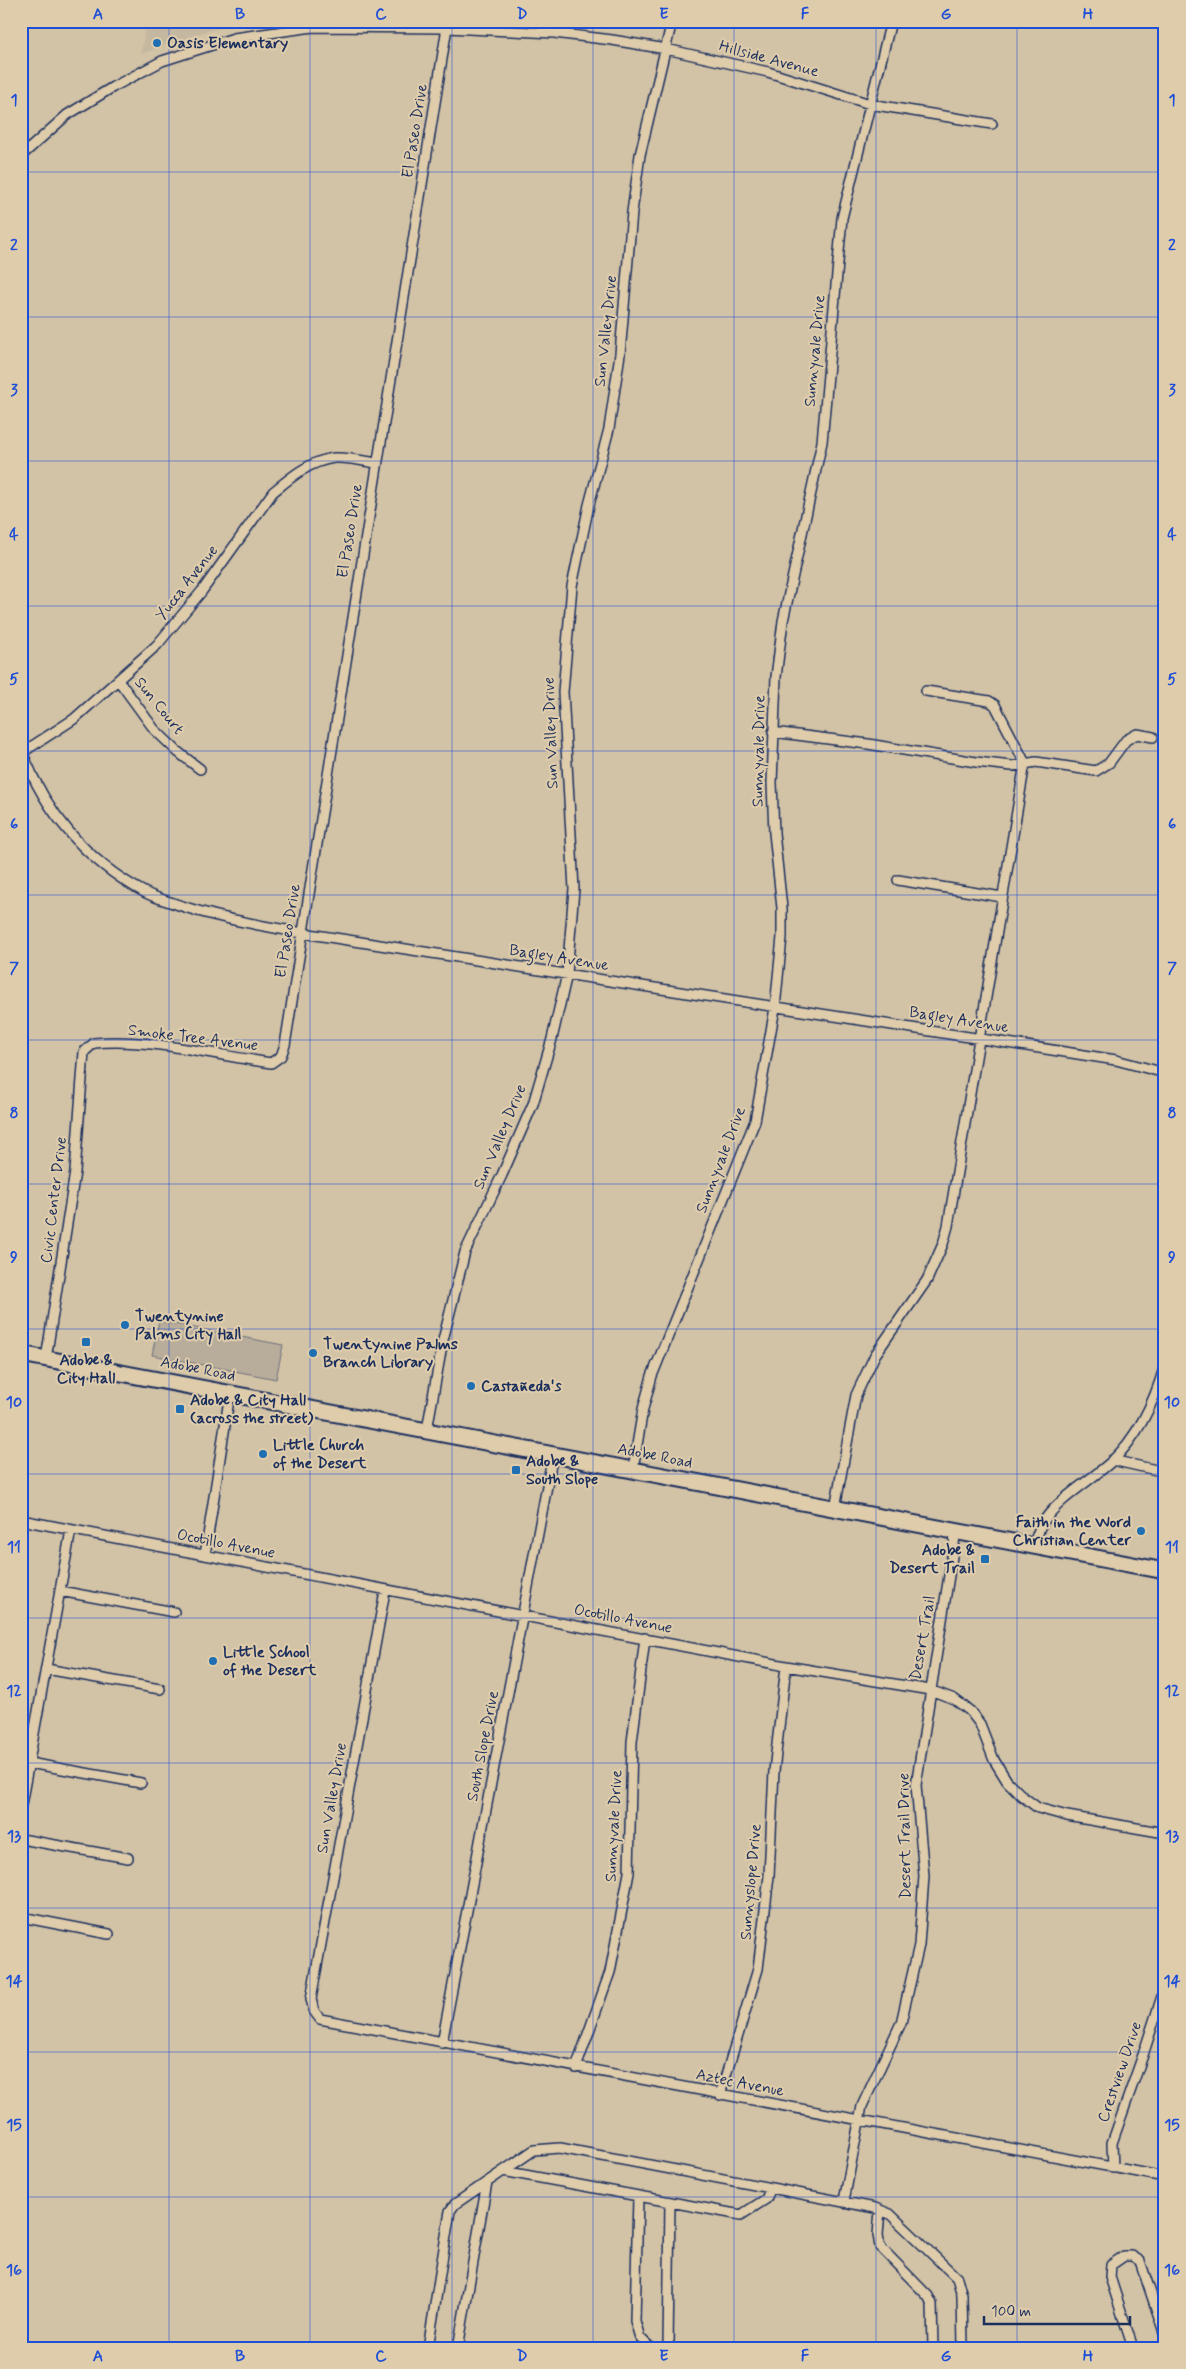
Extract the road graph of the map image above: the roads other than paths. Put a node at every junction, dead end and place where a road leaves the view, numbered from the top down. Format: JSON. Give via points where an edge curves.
{"nodes":[{"id":1,"x":672,"y":21,"type":"edge"},
{"id":2,"x":891,"y":21,"type":"edge"},
{"id":3,"x":448,"y":24,"type":"edge"},
{"id":4,"x":666,"y":49,"type":"junction"},
{"id":5,"x":870,"y":104,"type":"junction"},
{"id":6,"x":992,"y":124,"type":"dead end"},
{"id":7,"x":21,"y":156,"type":"edge"},
{"id":8,"x":376,"y":462,"type":"junction"},
{"id":9,"x":119,"y":681,"type":"junction"},
{"id":10,"x":926,"y":691,"type":"dead end"},
{"id":11,"x":773,"y":732,"type":"junction"},
{"id":12,"x":1153,"y":737,"type":"dead end"},
{"id":13,"x":22,"y":750,"type":"edge"},
{"id":14,"x":1025,"y":763,"type":"junction"},
{"id":15,"x":200,"y":769,"type":"dead end"},
{"id":16,"x":898,"y":880,"type":"dead end"},
{"id":17,"x":1002,"y":897,"type":"junction"},
{"id":18,"x":303,"y":934,"type":"junction"},
{"id":19,"x":567,"y":974,"type":"junction"},
{"id":20,"x":775,"y":1008,"type":"junction"},
{"id":21,"x":979,"y":1038,"type":"junction"},
{"id":22,"x":89,"y":1046,"type":"joint"},
{"id":23,"x":285,"y":1046,"type":"joint"},
{"id":24,"x":1165,"y":1073,"type":"edge"},
{"id":25,"x":21,"y":1354,"type":"edge"},
{"id":26,"x":46,"y":1359,"type":"junction"},
{"id":27,"x":1165,"y":1365,"type":"edge"},
{"id":28,"x":230,"y":1393,"type":"junction"},
{"id":29,"x":1161,"y":1394,"type":"edge"},
{"id":30,"x":427,"y":1430,"type":"junction"},
{"id":31,"x":553,"y":1454,"type":"junction"},
{"id":32,"x":1112,"y":1460,"type":"junction"},
{"id":33,"x":633,"y":1469,"type":"junction"},
{"id":34,"x":1165,"y":1472,"type":"edge"},
{"id":35,"x":836,"y":1508,"type":"junction"},
{"id":36,"x":21,"y":1520,"type":"edge"},
{"id":37,"x":71,"y":1530,"type":"junction"},
{"id":38,"x":956,"y":1531,"type":"junction"},
{"id":39,"x":1033,"y":1546,"type":"junction"},
{"id":40,"x":205,"y":1555,"type":"junction"},
{"id":41,"x":1165,"y":1571,"type":"edge"},
{"id":42,"x":385,"y":1590,"type":"junction"},
{"id":43,"x":60,"y":1591,"type":"junction"},
{"id":44,"x":174,"y":1612,"type":"dead end"},
{"id":45,"x":523,"y":1615,"type":"junction"},
{"id":46,"x":645,"y":1638,"type":"junction"},
{"id":47,"x":786,"y":1666,"type":"junction"},
{"id":48,"x":46,"y":1669,"type":"junction"},
{"id":49,"x":160,"y":1689,"type":"dead end"},
{"id":50,"x":930,"y":1690,"type":"junction"},
{"id":51,"x":29,"y":1763,"type":"junction"},
{"id":52,"x":141,"y":1783,"type":"dead end"},
{"id":53,"x":21,"y":1805,"type":"edge"},
{"id":54,"x":1165,"y":1833,"type":"edge"},
{"id":55,"x":21,"y":1839,"type":"edge"},
{"id":56,"x":128,"y":1858,"type":"dead end"},
{"id":57,"x":21,"y":1917,"type":"edge"},
{"id":58,"x":109,"y":1934,"type":"dead end"},
{"id":59,"x":1165,"y":1987,"type":"edge"},
{"id":60,"x":314,"y":2011,"type":"joint"},
{"id":61,"x":442,"y":2043,"type":"junction"},
{"id":62,"x":576,"y":2068,"type":"junction"},
{"id":63,"x":720,"y":2095,"type":"junction"},
{"id":64,"x":858,"y":2120,"type":"junction"},
{"id":65,"x":1114,"y":2168,"type":"junction"},
{"id":66,"x":503,"y":2171,"type":"junction"},
{"id":67,"x":1165,"y":2177,"type":"edge"},
{"id":68,"x":487,"y":2182,"type":"junction"},
{"id":69,"x":771,"y":2188,"type":"junction"},
{"id":70,"x":638,"y":2197,"type":"junction"},
{"id":71,"x":844,"y":2201,"type":"junction"},
{"id":72,"x":670,"y":2203,"type":"junction"},
{"id":73,"x":880,"y":2210,"type":"junction"},
{"id":74,"x":1165,"y":2335,"type":"edge"},
{"id":75,"x":428,"y":2348,"type":"edge"},
{"id":76,"x":458,"y":2348,"type":"edge"},
{"id":77,"x":651,"y":2348,"type":"edge"},
{"id":78,"x":668,"y":2348,"type":"edge"},
{"id":79,"x":933,"y":2348,"type":"edge"},
{"id":80,"x":963,"y":2348,"type":"edge"},
{"id":81,"x":1133,"y":2348,"type":"edge"}],
"edges":[{"from":1,"to":4,"type":"street","name":"Sun Valley Drive"},
{"from":2,"to":5,"type":"street","name":"Sunnyvale Drive"},
{"from":3,"to":4,"type":"street","name":"Hillside Avenue","via":[[554,33]]},
{"from":3,"to":7,"type":"street","name":"Hillside Avenue","via":[[313,27],[234,38],[162,61],[113,87],[67,116]]},
{"from":3,"to":8,"type":"street","name":"El Paseo Drive"},
{"from":4,"to":5,"type":"street","name":"Hillside Avenue","via":[[768,72]]},
{"from":4,"to":19,"type":"street","name":"Sun Valley Drive","via":[[640,155],[609,429],[572,586],[564,662],[574,889]]},
{"from":5,"to":6,"type":"street","name":"Hillside Avenue"},
{"from":5,"to":11,"type":"street","name":"Sunnyvale Drive","via":[[842,218],[822,442],[783,621]]},
{"from":8,"to":9,"type":"street","name":"Yucca Avenue","via":[[334,458],[304,468],[288,479],[273,492],[221,566],[157,645]]},
{"from":8,"to":18,"type":"street","name":"El Paseo Drive"},
{"from":9,"to":13,"type":"street","name":"Yucca Avenue","via":[[74,720]]},
{"from":9,"to":15,"type":"street","name":"Sun Court","via":[[154,729]]},
{"from":10,"to":14,"type":"street","via":[[989,701],[995,705]]},
{"from":11,"to":14,"type":"street","via":[[976,762],[1012,766]]},
{"from":11,"to":20,"type":"street","name":"Sunnyvale Drive","via":[[774,834],[782,908]]},
{"from":12,"to":14,"type":"street","via":[[1137,734],[1126,740],[1110,763],[1096,771]]},
{"from":13,"to":18,"type":"street","name":"Bagley Avenue","via":[[39,790],[56,816],[76,842],[110,871],[146,893],[196,911]]},
{"from":14,"to":17,"type":"street"},
{"from":16,"to":17,"type":"street"},
{"from":17,"to":21,"type":"street"},
{"from":18,"to":19,"type":"street","name":"Bagley Avenue"},
{"from":18,"to":23,"type":"street","name":"El Paseo Drive"},
{"from":19,"to":20,"type":"street","name":"Bagley Avenue"},
{"from":19,"to":30,"type":"street","name":"Sun Valley Drive","via":[[533,1104],[465,1252]]},
{"from":20,"to":21,"type":"street","name":"Bagley Avenue"},
{"from":20,"to":33,"type":"street","name":"Sunnyvale Drive","via":[[755,1121],[652,1376]]},
{"from":21,"to":24,"type":"street","name":"Bagley Avenue","via":[[1116,1060]]},
{"from":21,"to":35,"type":"street","via":[[943,1244],[927,1280],[875,1355],[862,1381],[855,1402]]},
{"from":22,"to":23,"type":"street","name":"Smoke Tree Avenue","via":[[102,1042],[137,1044],[270,1063],[281,1056]]},
{"from":22,"to":26,"type":"street","name":"Civic Center Drive","via":[[82,1063],[75,1172]]},
{"from":25,"to":26,"type":"main road","name":"Adobe Road"},
{"from":26,"to":28,"type":"main road","name":"Adobe Road"},
{"from":27,"to":29,"type":"street"},
{"from":28,"to":30,"type":"main road","name":"Adobe Road"},
{"from":28,"to":40,"type":"street"},
{"from":29,"to":32,"type":"street"},
{"from":30,"to":31,"type":"main road","name":"Adobe Road"},
{"from":31,"to":33,"type":"main road","name":"Adobe Road"},
{"from":31,"to":45,"type":"street","name":"South Slope Drive"},
{"from":32,"to":34,"type":"street"},
{"from":32,"to":39,"type":"street","via":[[1041,1524]]},
{"from":33,"to":35,"type":"main road","name":"Adobe Road"},
{"from":35,"to":38,"type":"main road","name":"Adobe Road"},
{"from":36,"to":37,"type":"street","name":"Ocotillo Avenue"},
{"from":37,"to":40,"type":"street","name":"Ocotillo Avenue"},
{"from":37,"to":43,"type":"street"},
{"from":38,"to":39,"type":"main road","name":"Adobe Road"},
{"from":38,"to":50,"type":"street","name":"Desert Trail"},
{"from":39,"to":41,"type":"main road","name":"Adobe Road"},
{"from":40,"to":42,"type":"street","name":"Ocotillo Avenue"},
{"from":42,"to":45,"type":"street","name":"Ocotillo Avenue"},
{"from":42,"to":60,"type":"street","name":"Sun Valley Drive","via":[[311,1999]]},
{"from":43,"to":44,"type":"street"},
{"from":43,"to":48,"type":"street"},
{"from":45,"to":46,"type":"street","name":"Ocotillo Avenue"},
{"from":45,"to":61,"type":"street","name":"South Slope Drive"},
{"from":46,"to":47,"type":"street","name":"Ocotillo Avenue"},
{"from":46,"to":62,"type":"street","name":"Sunnyvale Drive","via":[[632,1742],[629,1873],[610,1972]]},
{"from":47,"to":50,"type":"street","name":"Ocotillo Avenue"},
{"from":47,"to":63,"type":"street","name":"Sunnyslope Drive","via":[[758,1969]]},
{"from":48,"to":49,"type":"street"},
{"from":48,"to":51,"type":"street"},
{"from":50,"to":54,"type":"street","name":"Ocotillo Avenue","via":[[954,1699],[970,1711],[980,1724],[994,1760],[1007,1781],[1038,1808]]},
{"from":50,"to":64,"type":"street","name":"Desert Trail Drive","via":[[916,1785],[924,1876],[918,1945],[901,2023]]},
{"from":51,"to":52,"type":"street"},
{"from":51,"to":53,"type":"street"},
{"from":55,"to":56,"type":"street"},
{"from":57,"to":58,"type":"street"},
{"from":59,"to":65,"type":"street","name":"Crestview Drive","via":[[1112,2143]]},
{"from":60,"to":61,"type":"street","name":"Aztec Avenue","via":[[320,2019],[332,2023]]},
{"from":61,"to":62,"type":"street","name":"Aztec Avenue"},
{"from":62,"to":63,"type":"street","name":"Aztec Avenue"},
{"from":63,"to":64,"type":"street","name":"Aztec Avenue"},
{"from":64,"to":65,"type":"street","name":"Aztec Avenue"},
{"from":64,"to":71,"type":"street","name":"Desert Trail Drive"},
{"from":65,"to":67,"type":"street","name":"Aztec Avenue"},
{"from":66,"to":68,"type":"street"},
{"from":66,"to":69,"type":"street","via":[[534,2150],[560,2148]]},
{"from":66,"to":70,"type":"street"},
{"from":68,"to":75,"type":"street","via":[[450,2211]]},
{"from":68,"to":76,"type":"street"},
{"from":69,"to":71,"type":"street"},
{"from":69,"to":72,"type":"street","via":[[766,2199],[741,2215]]},
{"from":70,"to":72,"type":"street"},
{"from":70,"to":77,"type":"street","via":[[635,2321],[640,2338]]},
{"from":71,"to":73,"type":"street"},
{"from":72,"to":78,"type":"street"},
{"from":73,"to":79,"type":"street","via":[[880,2247],[932,2304]]},
{"from":73,"to":80,"type":"street","via":[[890,2214],[956,2278],[962,2295]]},
{"from":74,"to":81,"type":"street","via":[[1140,2261],[1124,2256],[1111,2265],[1110,2276]]}]}
